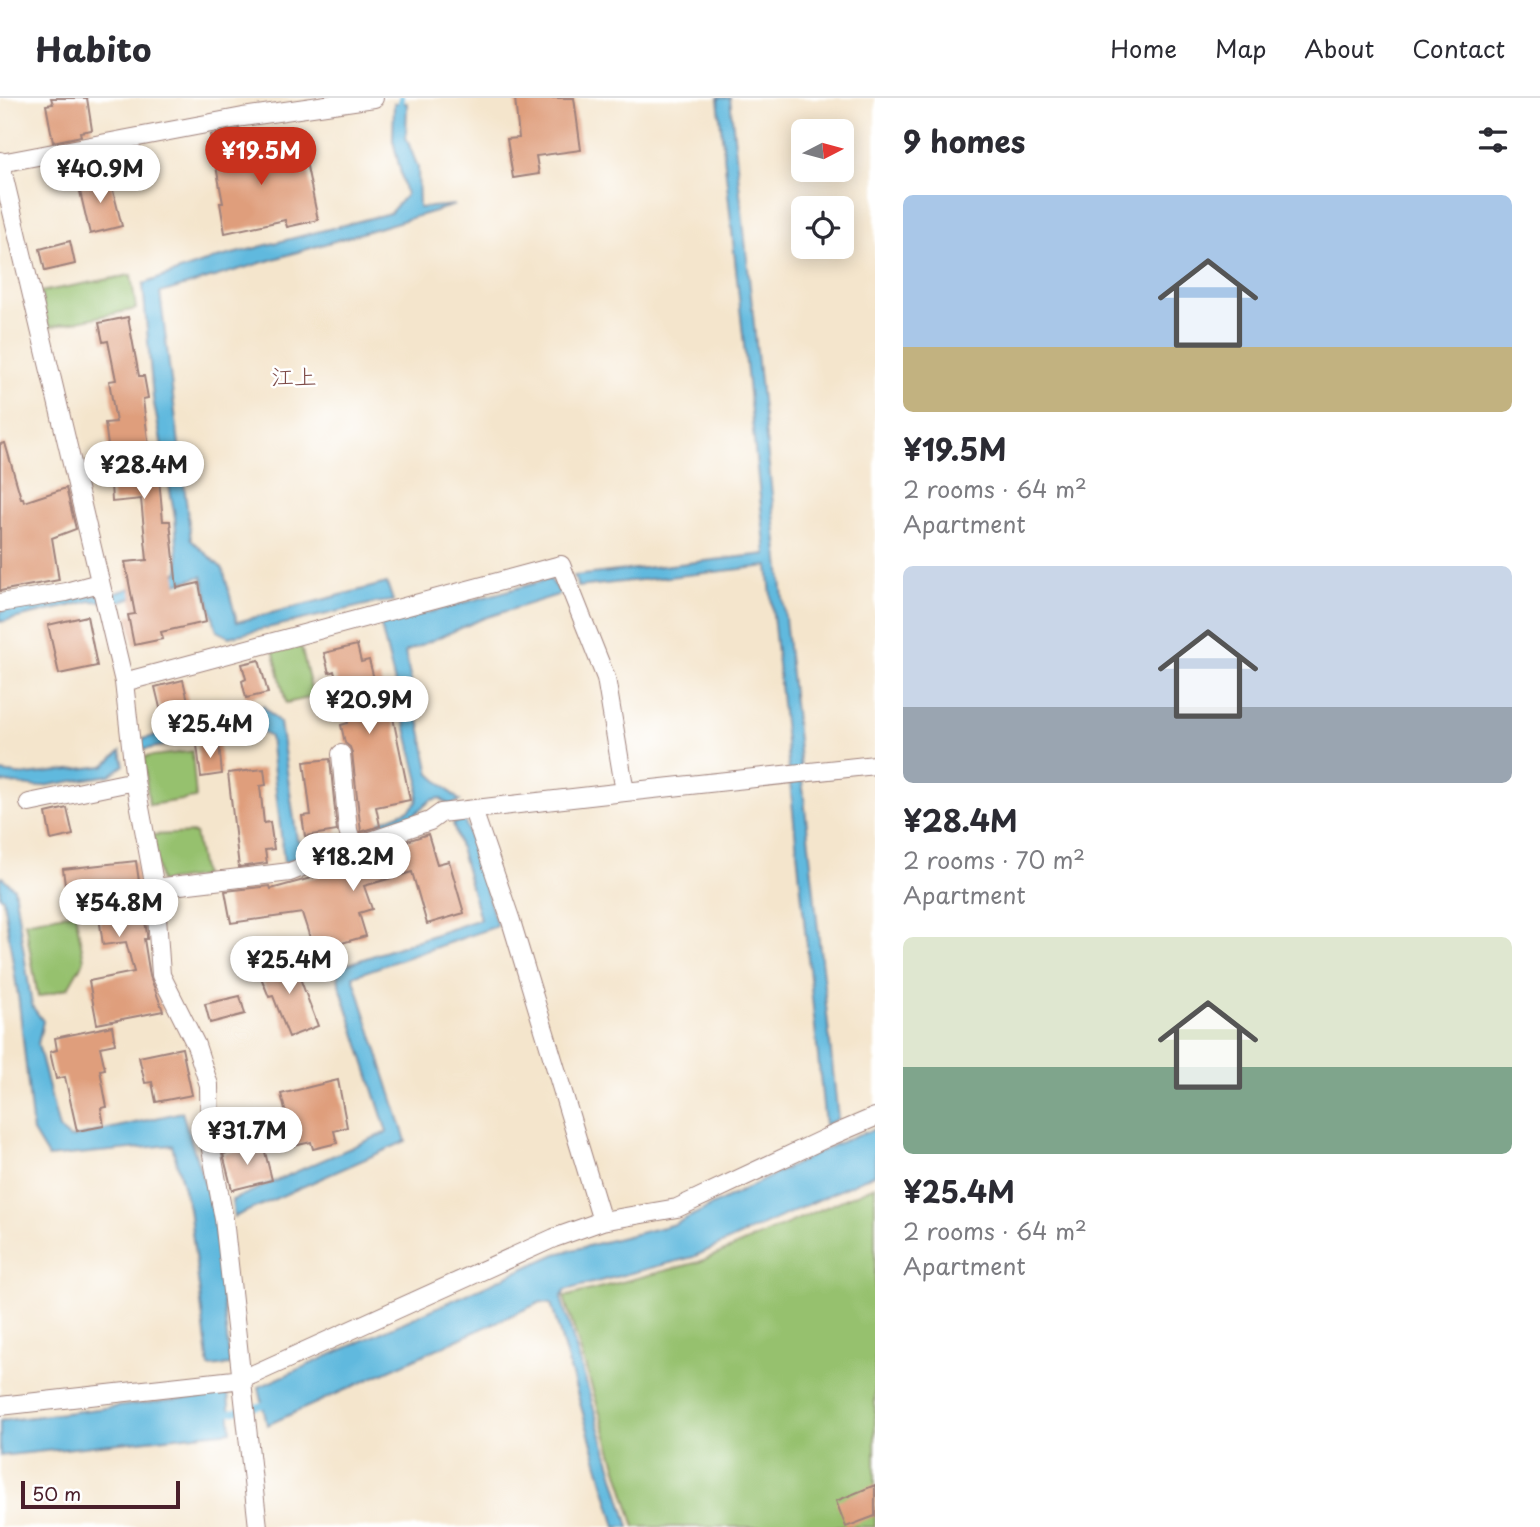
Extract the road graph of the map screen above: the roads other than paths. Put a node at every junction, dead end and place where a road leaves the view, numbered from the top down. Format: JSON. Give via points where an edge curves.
{"nodes":[{"id":1,"x":374,"y":98,"type":"edge"},
{"id":2,"x":1,"y":162,"type":"edge"},
{"id":3,"x":99,"y":583,"type":"junction"},
{"id":4,"x":0,"y":603,"type":"edge"},
{"id":5,"x":124,"y":682,"type":"junction"},
{"id":6,"x":341,"y":754,"type":"dead end"},
{"id":7,"x":875,"y":765,"type":"edge"},
{"id":8,"x":135,"y":781,"type":"junction"},
{"id":9,"x":625,"y":792,"type":"junction"},
{"id":10,"x":29,"y":803,"type":"dead end"},
{"id":11,"x":461,"y":810,"type":"junction"},
{"id":12,"x":350,"y":839,"type":"junction"},
{"id":13,"x":155,"y":888,"type":"junction"},
{"id":14,"x":875,"y":1117,"type":"edge"},
{"id":15,"x":602,"y":1221,"type":"junction"},
{"id":16,"x":243,"y":1378,"type":"junction"},
{"id":17,"x":0,"y":1406,"type":"edge"},
{"id":18,"x":258,"y":1527,"type":"edge"}],
"edges":[{"from":1,"to":2,"type":"street"},
{"from":2,"to":3,"type":"street"},
{"from":3,"to":4,"type":"street"},
{"from":3,"to":5,"type":"street"},
{"from":5,"to":8,"type":"street"},
{"from":5,"to":9,"type":"street","via":[[561,565],[606,678]]},
{"from":6,"to":12,"type":"street"},
{"from":7,"to":9,"type":"street"},
{"from":8,"to":10,"type":"street"},
{"from":8,"to":13,"type":"street"},
{"from":9,"to":11,"type":"street"},
{"from":11,"to":12,"type":"street"},
{"from":11,"to":15,"type":"street","via":[[511,921]]},
{"from":12,"to":13,"type":"street","via":[[290,872]]},
{"from":13,"to":16,"type":"street","via":[[161,975],[209,1085],[210,1144]]},
{"from":14,"to":15,"type":"street","via":[[677,1208]]},
{"from":15,"to":16,"type":"street","via":[[554,1238]]},
{"from":16,"to":17,"type":"street"},
{"from":16,"to":18,"type":"street"}]}
